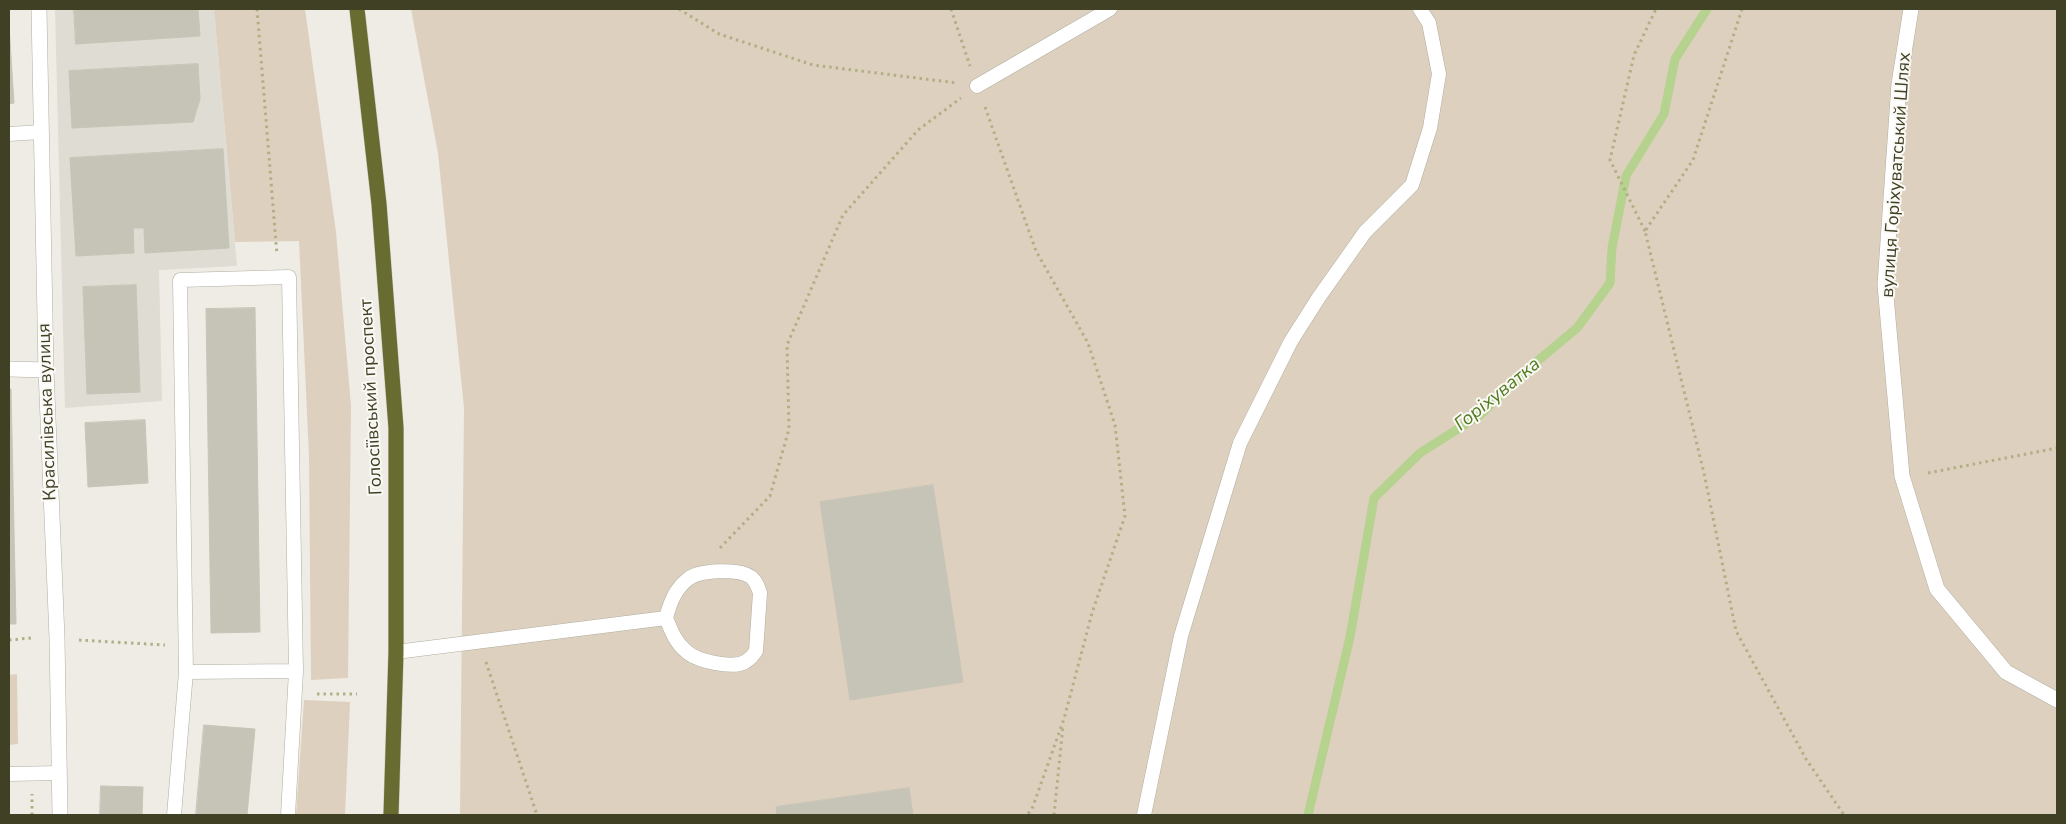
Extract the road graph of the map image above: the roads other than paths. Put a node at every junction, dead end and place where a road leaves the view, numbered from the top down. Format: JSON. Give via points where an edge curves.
{"nodes":[{"id":1,"x":39,"y":9,"type":"edge"},
{"id":2,"x":357,"y":9,"type":"edge"},
{"id":3,"x":1110,"y":9,"type":"edge"},
{"id":4,"x":1420,"y":9,"type":"edge"},
{"id":5,"x":1911,"y":9,"type":"edge"},
{"id":6,"x":977,"y":86,"type":"road end"},
{"id":7,"x":41,"y":132,"type":"junction"},
{"id":8,"x":9,"y":134,"type":"edge"},
{"id":9,"x":9,"y":369,"type":"edge"},
{"id":10,"x":46,"y":370,"type":"junction"},
{"id":11,"x":666,"y":618,"type":"junction"},
{"id":12,"x":396,"y":652,"type":"junction"},
{"id":13,"x":296,"y":671,"type":"junction"},
{"id":14,"x":186,"y":672,"type":"junction"},
{"id":15,"x":2057,"y":700,"type":"edge"},
{"id":16,"x":59,"y":773,"type":"junction"},
{"id":17,"x":9,"y":774,"type":"edge"},
{"id":18,"x":60,"y":815,"type":"edge"},
{"id":19,"x":174,"y":815,"type":"edge"},
{"id":20,"x":288,"y":815,"type":"edge"},
{"id":21,"x":391,"y":815,"type":"edge"},
{"id":22,"x":1144,"y":815,"type":"edge"}],
"edges":[{"from":1,"to":7,"type":"street","name":"Красилівська вулиця"},
{"from":2,"to":12,"type":"highway","name":"Голосіївський проспект","via":[[379,204],[396,428]]},
{"from":3,"to":6,"type":"lane"},
{"from":4,"to":22,"type":"lane","via":[[1429,23],[1439,74],[1430,128],[1412,185],[1365,232],[1319,297],[1291,341],[1240,442],[1181,636]]},
{"from":5,"to":15,"type":"street","name":"вулиця Горіхуватський Шлях","via":[[1899,84],[1886,284],[1902,476],[1937,589],[2006,672]]},
{"from":7,"to":8,"type":"lane"},
{"from":7,"to":10,"type":"street","name":"Красилівська вулиця"},
{"from":9,"to":10,"type":"street"},
{"from":10,"to":16,"type":"street","name":"Красилівська вулиця"},
{"from":11,"to":11,"type":"lane","via":[[672,598],[687,579],[700,571],[743,573],[752,577],[760,593],[756,651],[750,659],[736,664],[701,661],[686,652],[673,636]]},
{"from":11,"to":12,"type":"lane"},
{"from":12,"to":21,"type":"highway","name":"Голосіївський проспект"},
{"from":13,"to":14,"type":"lane"},
{"from":13,"to":14,"type":"lane","via":[[289,276],[278,276],[180,280]]},
{"from":13,"to":20,"type":"lane"},
{"from":14,"to":19,"type":"lane"},
{"from":16,"to":17,"type":"lane"},
{"from":16,"to":18,"type":"street","name":"Красилівська вулиця"}]}
